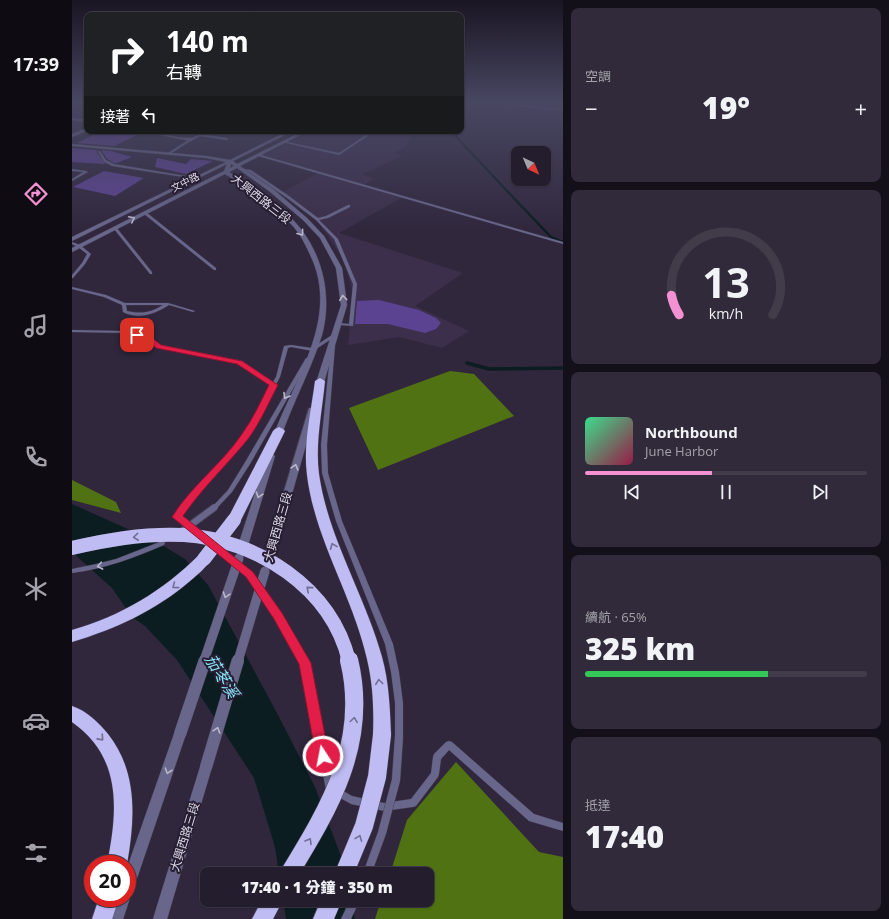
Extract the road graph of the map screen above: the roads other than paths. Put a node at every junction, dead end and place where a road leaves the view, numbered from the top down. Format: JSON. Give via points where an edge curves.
{"nodes":[{"id":1,"x":72,"y":145,"type":"edge"},
{"id":2,"x":183,"y":145,"type":"edge"},
{"id":3,"x":263,"y":145,"type":"edge"},
{"id":4,"x":277,"y":145,"type":"edge"},
{"id":5,"x":296,"y":145,"type":"edge"},
{"id":6,"x":353,"y":145,"type":"edge"},
{"id":7,"x":99,"y":152,"type":"dead end"},
{"id":8,"x":169,"y":153,"type":"junction"},
{"id":9,"x":259,"y":154,"type":"junction"},
{"id":10,"x":230,"y":161,"type":"junction"},
{"id":11,"x":237,"y":166,"type":"junction"},
{"id":12,"x":72,"y":170,"type":"edge"},
{"id":13,"x":242,"y":170,"type":"junction"},
{"id":14,"x":226,"y":172,"type":"junction"},
{"id":15,"x":196,"y":178,"type":"junction"},
{"id":16,"x":72,"y":180,"type":"edge"},
{"id":17,"x":349,"y":206,"type":"dead end"},
{"id":18,"x":145,"y":213,"type":"junction"},
{"id":19,"x":317,"y":219,"type":"junction"},
{"id":20,"x":115,"y":228,"type":"junction"},
{"id":21,"x":72,"y":238,"type":"edge"},
{"id":22,"x":72,"y":243,"type":"edge"},
{"id":23,"x":563,"y":243,"type":"edge"},
{"id":24,"x":79,"y":246,"type":"junction"},
{"id":25,"x":72,"y":250,"type":"edge"},
{"id":26,"x":215,"y":269,"type":"dead end"},
{"id":27,"x":151,"y":273,"type":"dead end"},
{"id":28,"x":72,"y":277,"type":"edge"},
{"id":29,"x":72,"y":288,"type":"edge"},
{"id":30,"x":124,"y":304,"type":"junction"},
{"id":31,"x":168,"y":304,"type":"junction"},
{"id":32,"x":193,"y":311,"type":"dead end"},
{"id":33,"x":338,"y":324,"type":"junction"},
{"id":34,"x":72,"y":331,"type":"edge"},
{"id":35,"x":334,"y":336,"type":"junction"},
{"id":36,"x":313,"y":350,"type":"junction"},
{"id":37,"x":320,"y":381,"type":"junction"},
{"id":38,"x":274,"y":385,"type":"junction"},
{"id":39,"x":279,"y":431,"type":"junction"},
{"id":40,"x":72,"y":548,"type":"edge"},
{"id":41,"x":72,"y":571,"type":"edge"},
{"id":42,"x":72,"y":636,"type":"edge"},
{"id":43,"x":72,"y":713,"type":"edge"},
{"id":44,"x":391,"y":736,"type":"junction"},
{"id":45,"x":563,"y":827,"type":"edge"},
{"id":46,"x":119,"y":855,"type":"edge"},
{"id":47,"x":136,"y":861,"type":"edge"},
{"id":48,"x":293,"y":867,"type":"edge"},
{"id":49,"x":347,"y":867,"type":"edge"},
{"id":50,"x":370,"y":867,"type":"edge"},
{"id":51,"x":106,"y":907,"type":"edge"},
{"id":52,"x":120,"y":907,"type":"edge"},
{"id":53,"x":269,"y":907,"type":"edge"},
{"id":54,"x":329,"y":907,"type":"edge"},
{"id":55,"x":352,"y":907,"type":"edge"},
{"id":56,"x":102,"y":919,"type":"edge"},
{"id":57,"x":116,"y":919,"type":"edge"},
{"id":58,"x":160,"y":919,"type":"edge"},
{"id":59,"x":262,"y":919,"type":"edge"},
{"id":60,"x":323,"y":919,"type":"edge"},
{"id":61,"x":346,"y":919,"type":"edge"}],
"edges":[{"from":1,"to":8,"type":"street"},
{"from":2,"to":8,"type":"lane"},
{"from":3,"to":10,"type":"street","name":"文中路"},
{"from":4,"to":9,"type":"street","name":"文中路"},
{"from":5,"to":6,"type":"lane","via":[[339,154]]},
{"from":7,"to":15,"type":"lane","via":[[105,161],[113,165]]},
{"from":8,"to":10,"type":"street"},
{"from":9,"to":11,"type":"street","name":"文中路"},
{"from":9,"to":23,"type":"lane"},
{"from":10,"to":11,"type":"street","name":"大興西路三段"},
{"from":10,"to":14,"type":"street","name":"大興西路三段"},
{"from":10,"to":15,"type":"street","name":"文中路"},
{"from":11,"to":13,"type":"street","name":"大興西路三段"},
{"from":11,"to":14,"type":"street","name":"文中路"},
{"from":12,"to":16,"type":"lane","via":[[86,172]]},
{"from":13,"to":19,"type":"lane","via":[[250,171]]},
{"from":33,"to":13,"type":"street","name":"大興西路三段","one_way":true,"via":[[344,305],[339,268],[322,237],[292,206]]},
{"from":14,"to":18,"type":"street","name":"文中路"},
{"from":14,"to":36,"type":"street","name":"大興西路三段","one_way":true,"via":[[273,205],[308,243],[320,273],[325,301],[323,318]]},
{"from":15,"to":21,"type":"street","name":"文中路"},
{"from":17,"to":19,"type":"lane"},
{"from":20,"to":18,"type":"street","name":"文中路","one_way":true},
{"from":18,"to":26,"type":"lane"},
{"from":19,"to":33,"type":"lane","via":[[336,239],[355,284],[351,325]]},
{"from":20,"to":24,"type":"street","name":"文中路"},
{"from":20,"to":27,"type":"lane"},
{"from":22,"to":24,"type":"lane"},
{"from":24,"to":25,"type":"street","name":"文中路"},
{"from":24,"to":28,"type":"lane","via":[[89,254]]},
{"from":29,"to":30,"type":"lane"},
{"from":30,"to":31,"type":"lane"},
{"from":30,"to":31,"type":"lane","via":[[126,312],[143,316],[157,312]]},
{"from":31,"to":32,"type":"lane"},
{"from":33,"to":35,"type":"street","name":"大興西路三段"},
{"from":34,"to":38,"type":"lane","via":[[125,332],[148,339],[159,346],[240,362]]},
{"from":35,"to":36,"type":"lane"},
{"from":35,"to":37,"type":"street","name":"大興西路三段"},
{"from":35,"to":44,"type":"lane","via":[[324,445],[325,473],[339,521],[389,644],[399,703]]},
{"from":36,"to":38,"type":"lane","via":[[286,346]]},
{"from":36,"to":39,"type":"street","name":"大興西路三段"},
{"from":36,"to":41,"type":"lane","one_way":true,"bridge":true,"via":[[247,464],[230,491],[215,507],[187,528],[134,556]]},
{"from":44,"to":37,"type":"highway","one_way":true,"via":[[382,705],[372,648],[324,525],[313,473],[313,445]]},
{"from":58,"to":37,"type":"street","name":"大興西路三段","one_way":true,"bridge":true},
{"from":38,"to":45,"type":"lane","via":[[246,436],[192,496],[177,517],[250,574],[305,663],[329,787],[351,800],[384,807],[413,803],[435,774],[437,757],[449,745],[532,818]]},
{"from":39,"to":42,"type":"highway","one_way":true,"bridge":true,"via":[[234,520],[189,575],[142,608]]},
{"from":39,"to":47,"type":"street","name":"大興西路三段","one_way":true,"bridge":true},
{"from":48,"to":40,"type":"highway","one_way":true,"bridge":true,"via":[[319,823],[338,783],[350,746],[355,714],[350,656],[332,615],[315,594],[295,576],[256,554],[226,543],[200,537],[154,535],[92,542]]},
{"from":43,"to":46,"type":"highway","one_way":true,"via":[[91,727],[106,743],[116,760],[125,807]]},
{"from":49,"to":44,"type":"highway","one_way":true,"bridge":true,"via":[[364,826]]},
{"from":44,"to":50,"type":"lane","bridge":true,"via":[[396,780]]},
{"from":51,"to":56,"type":"highway"},
{"from":52,"to":57,"type":"street"},
{"from":53,"to":59,"type":"highway"},
{"from":54,"to":60,"type":"highway"},
{"from":55,"to":61,"type":"lane"}]}
